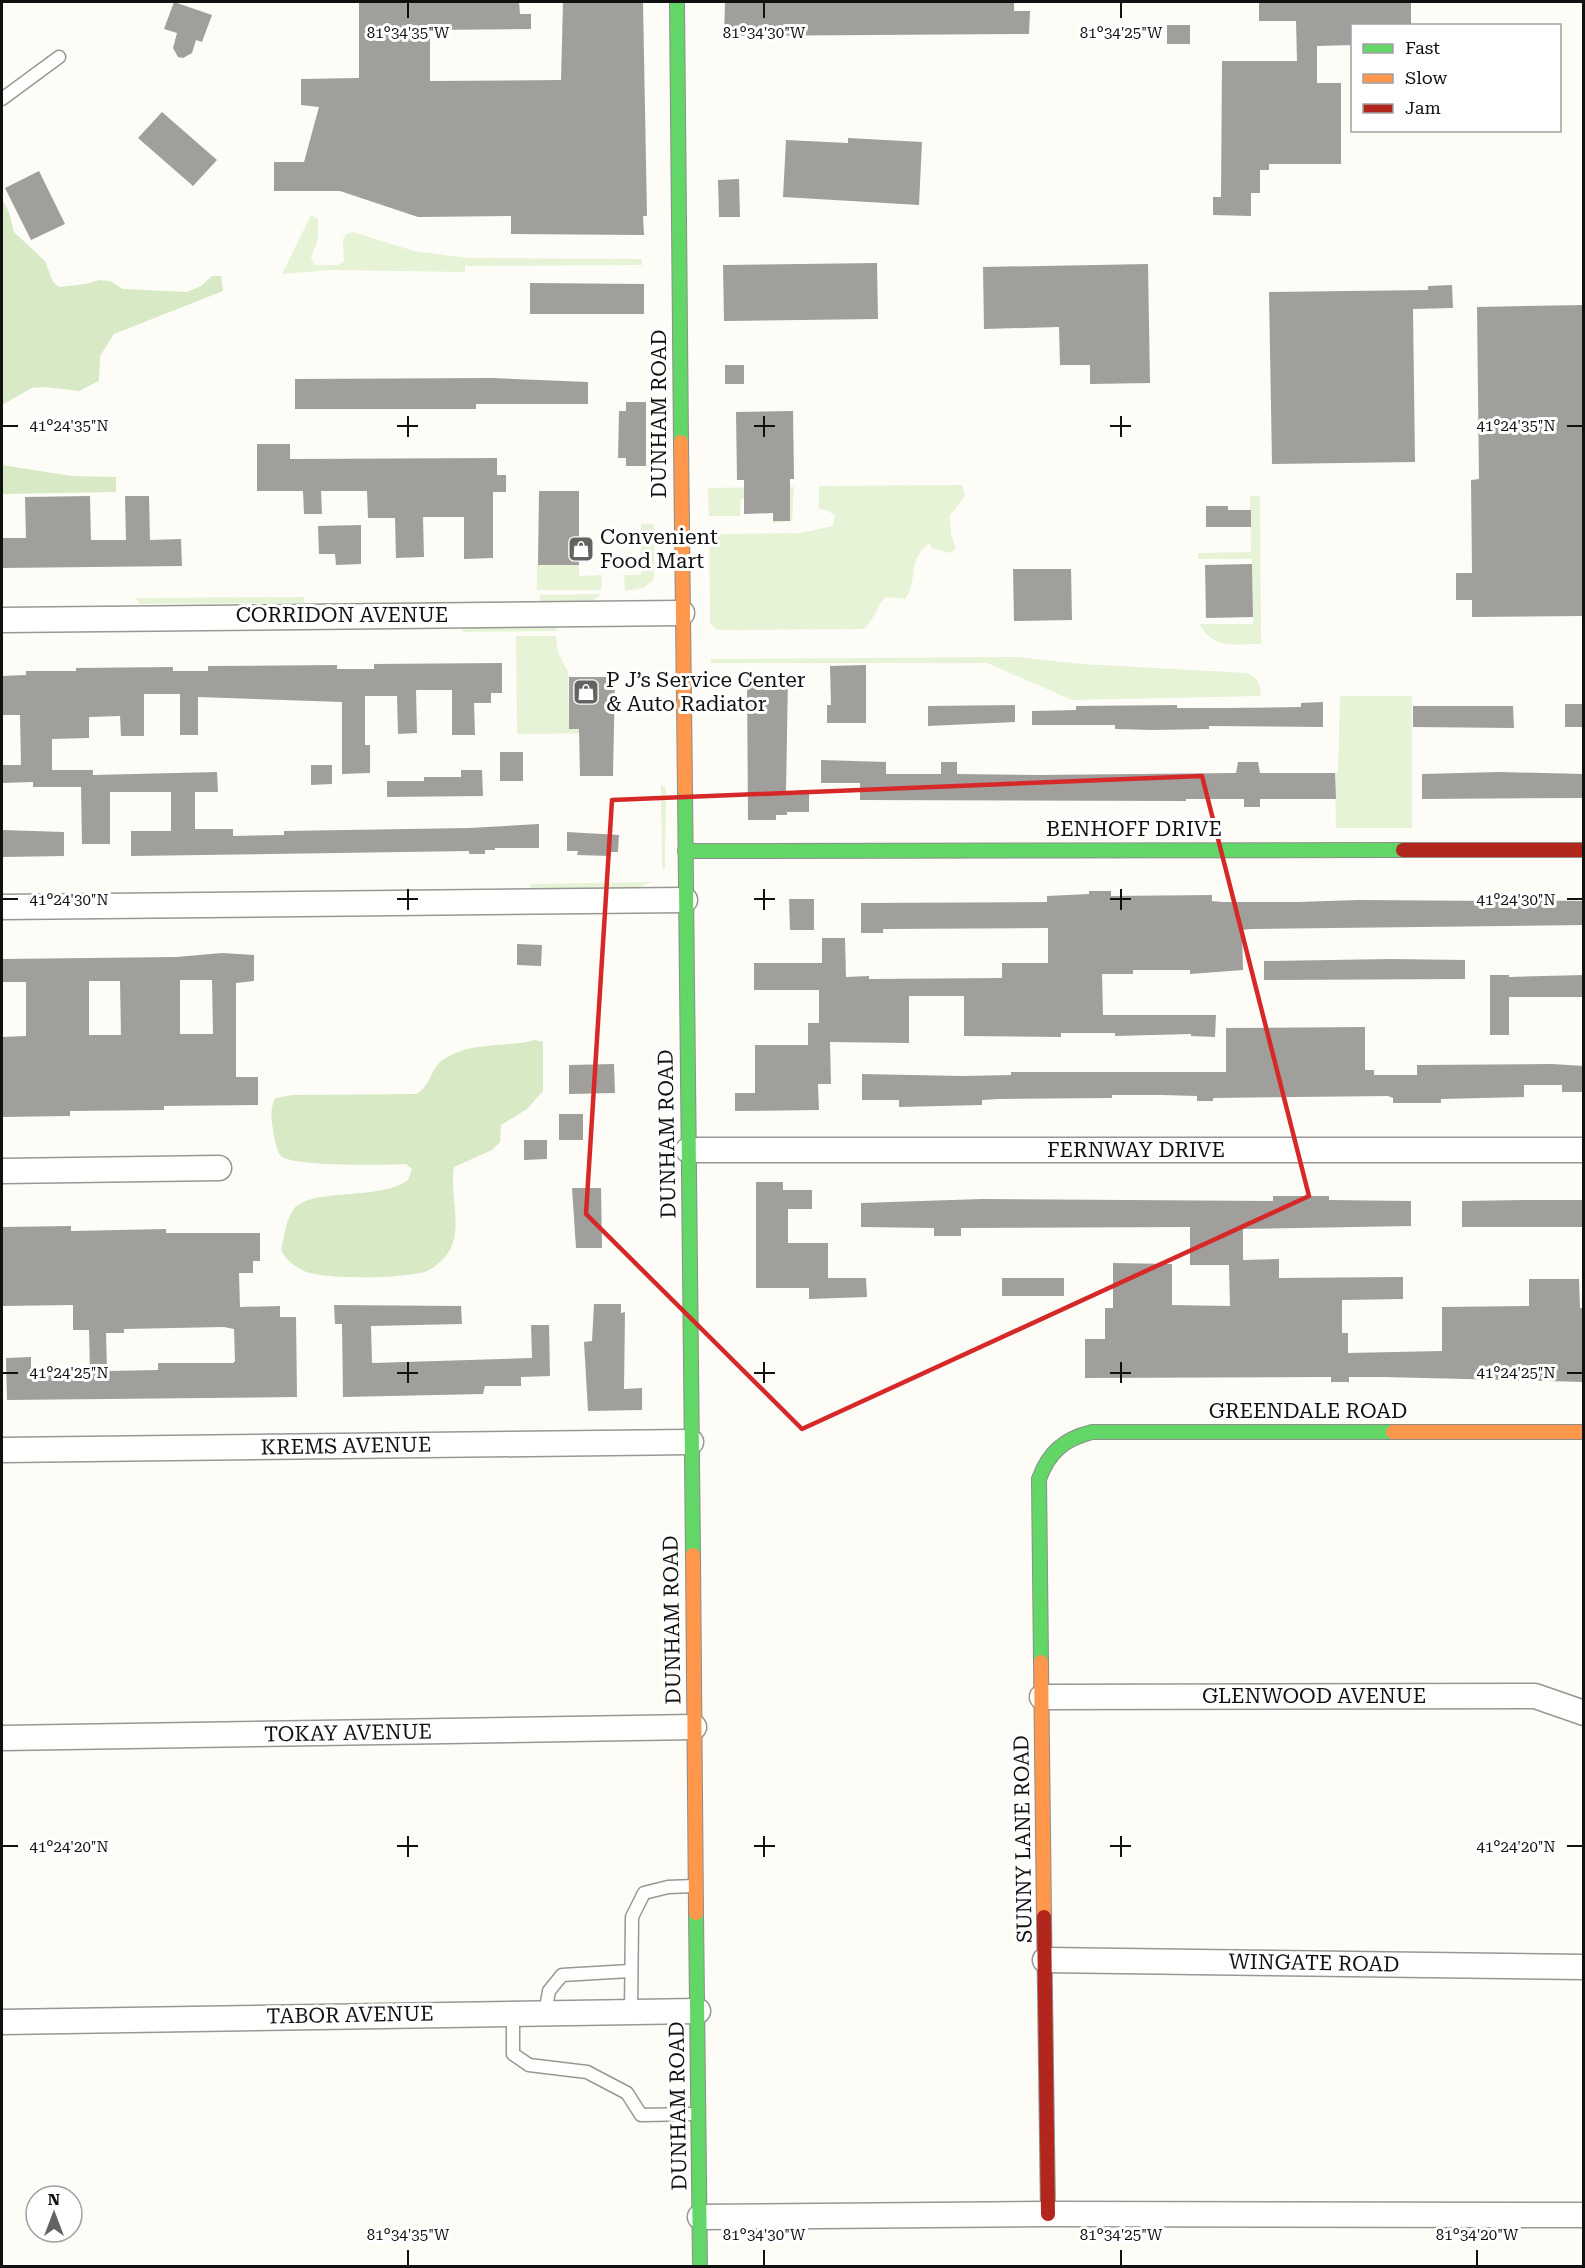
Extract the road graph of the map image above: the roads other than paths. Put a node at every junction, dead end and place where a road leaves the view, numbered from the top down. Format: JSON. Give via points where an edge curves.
{"nodes":[{"id":1,"x":677,"y":2,"type":"edge"},
{"id":2,"x":59,"y":57,"type":"dead end"},
{"id":3,"x":2,"y":99,"type":"edge"},
{"id":4,"x":682,"y":613,"type":"junction"},
{"id":5,"x":2,"y":620,"type":"edge"},
{"id":6,"x":1584,"y":850,"type":"edge"},
{"id":7,"x":685,"y":851,"type":"junction"},
{"id":8,"x":685,"y":900,"type":"junction"},
{"id":9,"x":2,"y":907,"type":"edge"},
{"id":10,"x":688,"y":1150,"type":"junction"},
{"id":11,"x":1584,"y":1150,"type":"edge"},
{"id":12,"x":219,"y":1168,"type":"dead end"},
{"id":13,"x":2,"y":1171,"type":"edge"},
{"id":14,"x":1584,"y":1432,"type":"edge"},
{"id":15,"x":691,"y":1442,"type":"junction"},
{"id":16,"x":2,"y":1450,"type":"edge"},
{"id":17,"x":1044,"y":1463,"type":"joint"},
{"id":18,"x":1042,"y":1697,"type":"junction"},
{"id":19,"x":1584,"y":1713,"type":"edge"},
{"id":20,"x":694,"y":1727,"type":"junction"},
{"id":21,"x":2,"y":1738,"type":"edge"},
{"id":22,"x":696,"y":1886,"type":"junction"},
{"id":23,"x":1045,"y":1960,"type":"junction"},
{"id":24,"x":1584,"y":1966,"type":"edge"},
{"id":25,"x":630,"y":1971,"type":"junction"},
{"id":26,"x":698,"y":2011,"type":"junction"},
{"id":27,"x":545,"y":2013,"type":"junction"},
{"id":28,"x":631,"y":2013,"type":"junction"},
{"id":29,"x":513,"y":2014,"type":"junction"},
{"id":30,"x":2,"y":2022,"type":"edge"},
{"id":31,"x":700,"y":2114,"type":"junction"},
{"id":32,"x":1048,"y":2214,"type":"junction"},
{"id":33,"x":1584,"y":2215,"type":"edge"},
{"id":34,"x":700,"y":2217,"type":"junction"},
{"id":35,"x":700,"y":2266,"type":"edge"}],
"edges":[{"from":1,"to":4,"type":"street","name":"DUNHAM ROAD"},
{"from":2,"to":3,"type":"lane"},
{"from":4,"to":5,"type":"street","name":"CORRIDON AVENUE"},
{"from":4,"to":7,"type":"street","name":"DUNHAM ROAD"},
{"from":6,"to":7,"type":"street","name":"BENHOFF DRIVE"},
{"from":7,"to":8,"type":"street","name":"DUNHAM ROAD"},
{"from":8,"to":9,"type":"street"},
{"from":8,"to":10,"type":"street","name":"DUNHAM ROAD"},
{"from":10,"to":11,"type":"street","name":"FERNWAY DRIVE"},
{"from":10,"to":15,"type":"street","name":"DUNHAM ROAD"},
{"from":12,"to":13,"type":"street"},
{"from":14,"to":17,"type":"street","name":"GREENDALE ROAD","via":[[1092,1432],[1061,1443]]},
{"from":15,"to":16,"type":"street","name":"KREMS AVENUE"},
{"from":15,"to":20,"type":"street","name":"DUNHAM ROAD"},
{"from":17,"to":18,"type":"street","name":"SUNNY LANE ROAD","via":[[1039,1479]]},
{"from":18,"to":19,"type":"street","name":"GLENWOOD AVENUE","via":[[1535,1696]]},
{"from":18,"to":23,"type":"street","name":"SUNNY LANE ROAD"},
{"from":20,"to":21,"type":"street","name":"TOKAY AVENUE"},
{"from":20,"to":22,"type":"street","name":"DUNHAM ROAD"},
{"from":22,"to":25,"type":"lane","via":[[645,1893],[632,1917]]},
{"from":22,"to":26,"type":"street","name":"DUNHAM ROAD"},
{"from":23,"to":24,"type":"street","name":"WINGATE ROAD"},
{"from":23,"to":32,"type":"street","name":"SUNNY LANE ROAD"},
{"from":25,"to":27,"type":"lane","via":[[562,1975],[549,1991]]},
{"from":25,"to":28,"type":"lane"},
{"from":26,"to":28,"type":"street","name":"TABOR AVENUE"},
{"from":26,"to":31,"type":"street","name":"DUNHAM ROAD"},
{"from":27,"to":28,"type":"street","name":"TABOR AVENUE"},
{"from":27,"to":29,"type":"street","name":"TABOR AVENUE"},
{"from":29,"to":30,"type":"street","name":"TABOR AVENUE"},
{"from":29,"to":31,"type":"lane","via":[[513,2054],[529,2065],[587,2072],[627,2093],[641,2115]]},
{"from":31,"to":34,"type":"street","name":"DUNHAM ROAD"},
{"from":32,"to":33,"type":"street"},
{"from":32,"to":34,"type":"street"},
{"from":34,"to":35,"type":"street","name":"DUNHAM ROAD"}]}
